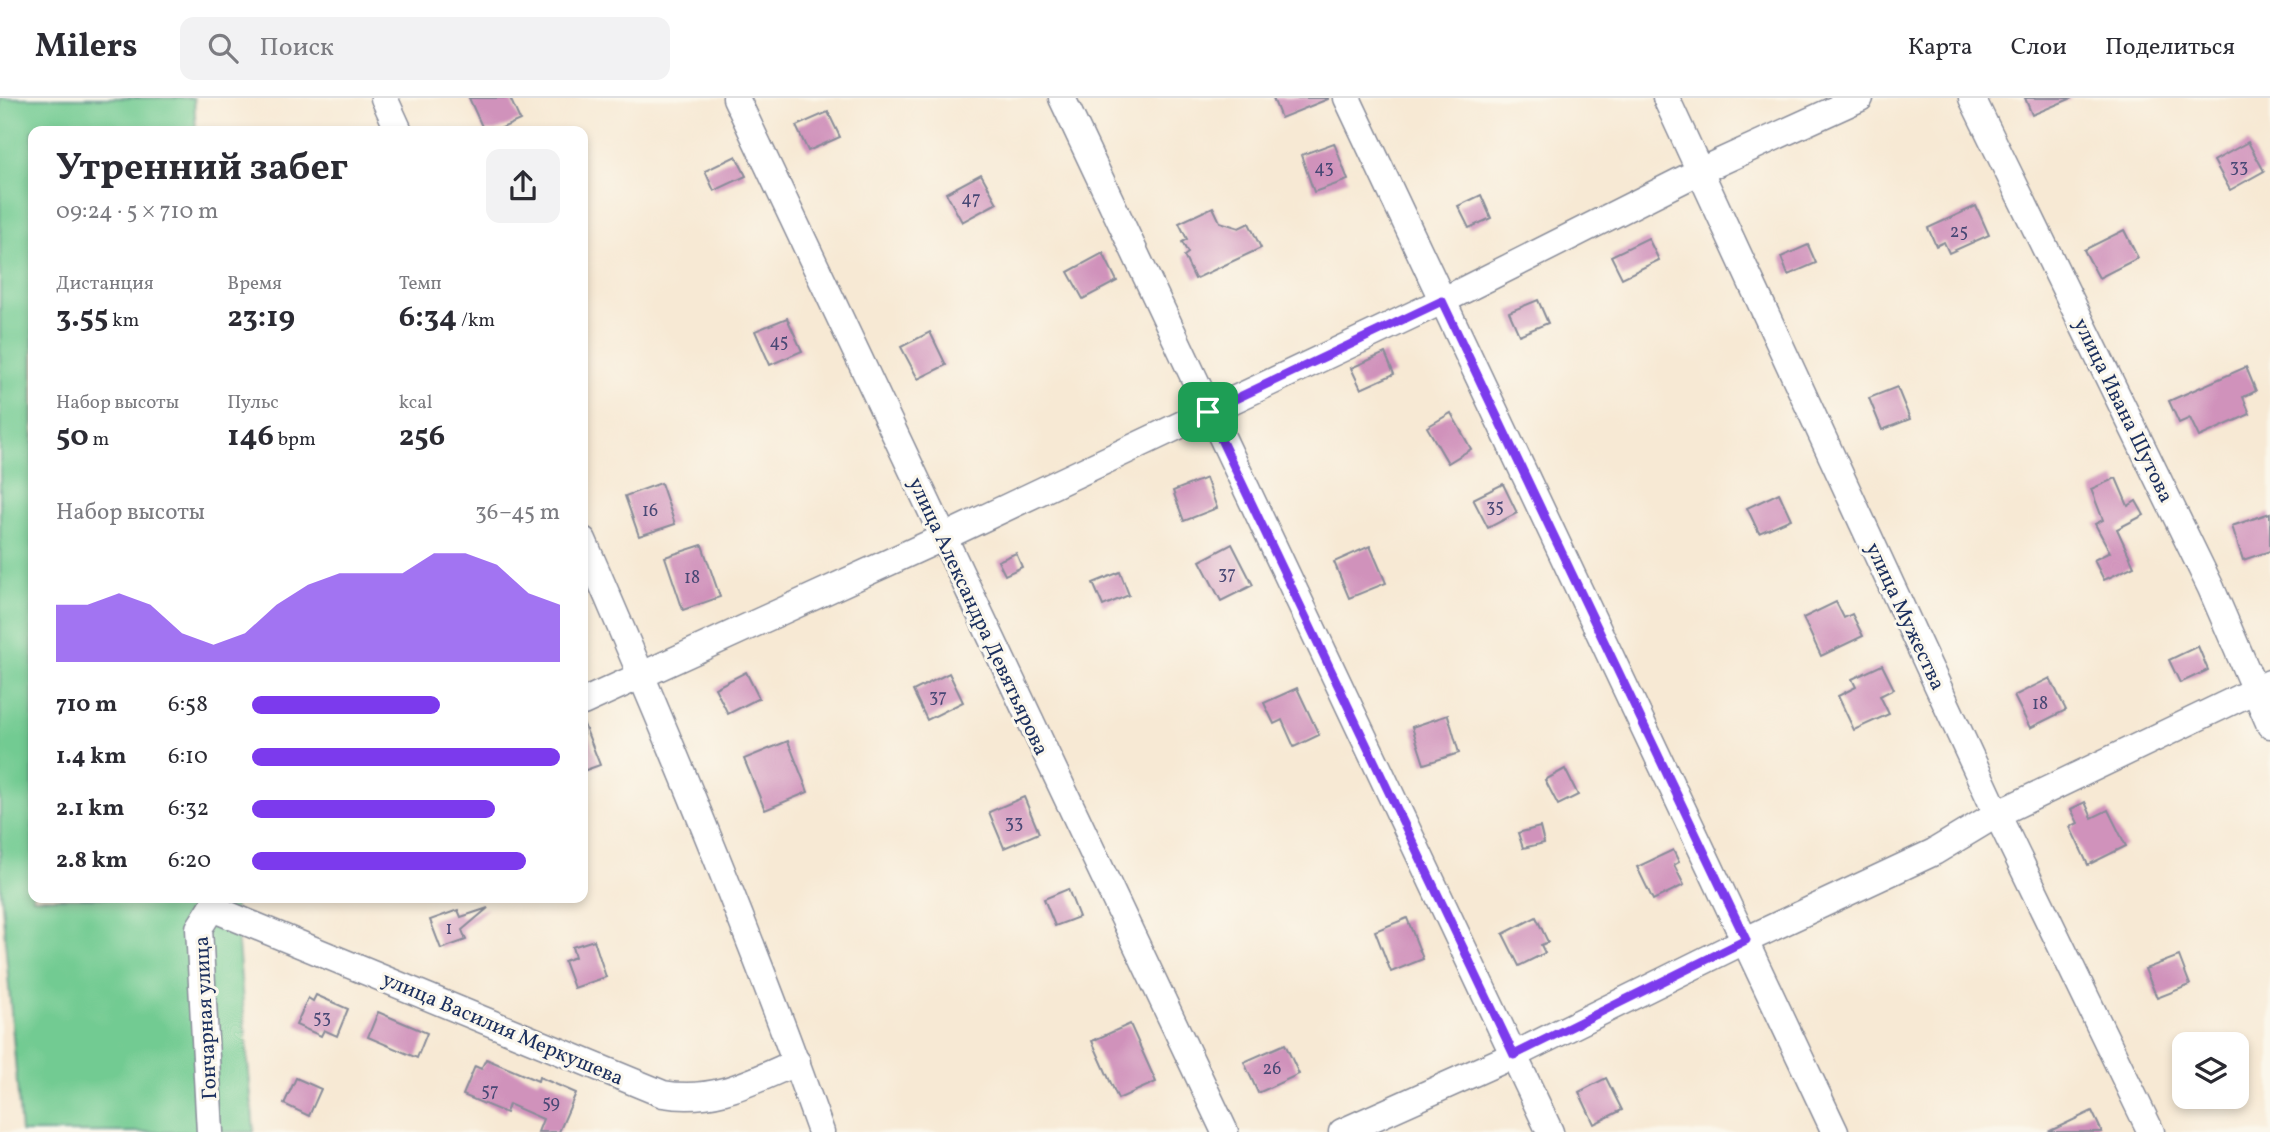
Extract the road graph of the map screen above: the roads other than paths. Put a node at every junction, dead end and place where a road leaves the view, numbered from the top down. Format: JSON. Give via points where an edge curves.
{"nodes":[{"id":1,"x":384,"y":98,"type":"edge"},
{"id":2,"x":736,"y":98,"type":"edge"},
{"id":3,"x":1062,"y":98,"type":"edge"},
{"id":4,"x":1347,"y":98,"type":"edge"},
{"id":5,"x":1666,"y":98,"type":"edge"},
{"id":6,"x":1860,"y":98,"type":"edge"},
{"id":7,"x":1972,"y":98,"type":"edge"},
{"id":8,"x":397,"y":126,"type":"edge"},
{"id":9,"x":1700,"y":171,"type":"junction"},
{"id":10,"x":1442,"y":301,"type":"junction"},
{"id":11,"x":1208,"y":412,"type":"junction"},
{"id":12,"x":942,"y":538,"type":"junction"},
{"id":13,"x":588,"y":551,"type":"edge"},
{"id":14,"x":642,"y":675,"type":"junction"},
{"id":15,"x":2262,"y":687,"type":"edge"},
{"id":16,"x":588,"y":700,"type":"edge"},
{"id":17,"x":2270,"y":725,"type":"edge"},
{"id":18,"x":1997,"y":814,"type":"junction"},
{"id":19,"x":215,"y":903,"type":"edge"},
{"id":20,"x":1746,"y":940,"type":"junction"},
{"id":21,"x":1514,"y":1055,"type":"junction"},
{"id":22,"x":797,"y":1062,"type":"junction"},
{"id":23,"x":210,"y":1132,"type":"edge"},
{"id":24,"x":821,"y":1132,"type":"edge"},
{"id":25,"x":1225,"y":1132,"type":"edge"},
{"id":26,"x":1342,"y":1132,"type":"edge"},
{"id":27,"x":1550,"y":1132,"type":"edge"},
{"id":28,"x":1835,"y":1132,"type":"edge"},
{"id":29,"x":2151,"y":1132,"type":"edge"}],
"edges":[{"from":1,"to":8,"type":"street"},
{"from":2,"to":12,"type":"street","name":"улица Александра Девятьярова"},
{"from":3,"to":11,"type":"street"},
{"from":4,"to":10,"type":"street"},
{"from":5,"to":9,"type":"street","name":"улица Мужества"},
{"from":6,"to":9,"type":"street"},
{"from":7,"to":15,"type":"street","name":"улица Ивана Шутова"},
{"from":9,"to":10,"type":"street"},
{"from":9,"to":18,"type":"street","name":"улица Мужества"},
{"from":10,"to":11,"type":"street"},
{"from":10,"to":20,"type":"street"},
{"from":11,"to":12,"type":"street"},
{"from":11,"to":21,"type":"street"},
{"from":12,"to":14,"type":"street"},
{"from":12,"to":25,"type":"street","name":"улица Александра Девятьярова"},
{"from":13,"to":14,"type":"street"},
{"from":14,"to":16,"type":"street"},
{"from":14,"to":22,"type":"street"},
{"from":15,"to":17,"type":"street","name":"улица Ивана Шутова"},
{"from":15,"to":18,"type":"street"},
{"from":18,"to":20,"type":"street","via":[[1934,852]]},
{"from":18,"to":29,"type":"street","name":"улица Мужества"},
{"from":19,"to":22,"type":"street","name":"улица Василия Меркушева","via":[[663,1094],[690,1099],[720,1094]]},
{"from":19,"to":23,"type":"street","name":"Гончарная улица","via":[[200,928]]},
{"from":20,"to":21,"type":"street"},
{"from":20,"to":28,"type":"street"},
{"from":21,"to":26,"type":"street"},
{"from":21,"to":27,"type":"street"},
{"from":22,"to":24,"type":"street"}]}
